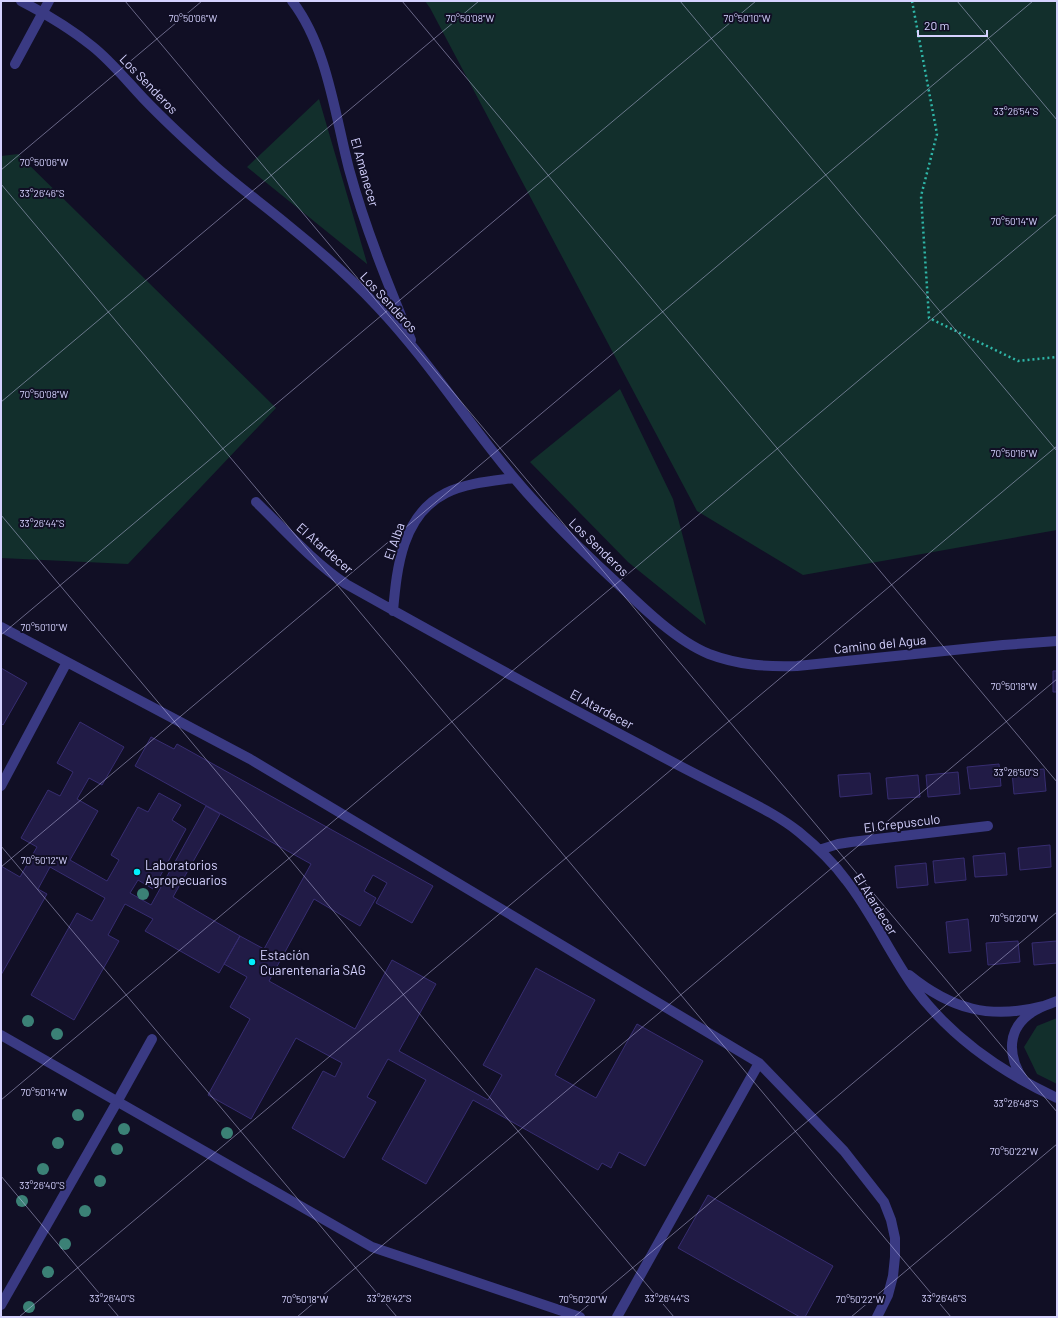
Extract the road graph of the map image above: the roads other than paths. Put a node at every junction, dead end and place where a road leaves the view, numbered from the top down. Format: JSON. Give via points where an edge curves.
{"nodes":[{"id":1,"x":21,"y":1,"type":"edge"},
{"id":2,"x":49,"y":1,"type":"edge"},
{"id":3,"x":292,"y":1,"type":"edge"},
{"id":4,"x":42,"y":12,"type":"junction"},
{"id":5,"x":15,"y":64,"type":"dead end"},
{"id":6,"x":415,"y":351,"type":"junction"},
{"id":7,"x":514,"y":478,"type":"junction"},
{"id":8,"x":256,"y":502,"type":"dead end"},
{"id":9,"x":393,"y":610,"type":"junction"},
{"id":10,"x":1,"y":627,"type":"edge"},
{"id":11,"x":1057,"y":641,"type":"edge"},
{"id":12,"x":706,"y":653,"type":"joint"},
{"id":13,"x":67,"y":662,"type":"junction"},
{"id":14,"x":1,"y":786,"type":"edge"},
{"id":15,"x":988,"y":826,"type":"dead end"},
{"id":16,"x":820,"y":850,"type":"junction"},
{"id":17,"x":903,"y":970,"type":"junction"},
{"id":18,"x":1057,"y":1001,"type":"edge"},
{"id":19,"x":1043,"y":1006,"type":"junction"},
{"id":20,"x":1,"y":1035,"type":"edge"},
{"id":21,"x":152,"y":1040,"type":"dead end"},
{"id":22,"x":759,"y":1063,"type":"junction"},
{"id":23,"x":1024,"y":1081,"type":"junction"},
{"id":24,"x":1057,"y":1098,"type":"edge"},
{"id":25,"x":117,"y":1102,"type":"junction"},
{"id":26,"x":1,"y":1306,"type":"edge"},
{"id":27,"x":580,"y":1317,"type":"edge"},
{"id":28,"x":617,"y":1317,"type":"edge"},
{"id":29,"x":877,"y":1317,"type":"edge"}],
"edges":[{"from":1,"to":4,"type":"street","name":"Los Senderos"},
{"from":2,"to":4,"type":"street"},
{"from":3,"to":6,"type":"street","name":"El Amanecer","via":[[307,24],[323,62],[366,223]]},
{"from":4,"to":5,"type":"street"},
{"from":4,"to":6,"type":"street","name":"Los Senderos","via":[[93,46],[211,163],[339,269],[378,306]]},
{"from":6,"to":7,"type":"street","name":"Los Senderos"},
{"from":7,"to":9,"type":"street","name":"El Alba","via":[[457,489],[428,505],[409,531],[397,577]]},
{"from":7,"to":12,"type":"street","name":"Los Senderos","via":[[540,508],[632,597],[668,628]]},
{"from":8,"to":9,"type":"street","name":"El Atardecer","via":[[336,577]]},
{"from":9,"to":16,"type":"street","name":"El Atardecer","via":[[768,811]]},
{"from":10,"to":13,"type":"street"},
{"from":11,"to":12,"type":"street","name":"Camino del Agua","via":[[773,667],[750,665]]},
{"from":13,"to":14,"type":"street"},
{"from":13,"to":22,"type":"street","via":[[250,759]]},
{"from":15,"to":16,"type":"street","name":"El Crepusculo","via":[[838,844]]},
{"from":16,"to":17,"type":"street","name":"El Atardecer","via":[[857,895]]},
{"from":17,"to":19,"type":"street","name":"El Atardecer","via":[[929,990],[964,1007],[979,1011],[995,1013]]},
{"from":17,"to":23,"type":"street","name":"El Atardecer","via":[[923,999],[950,1029],[995,1065]]},
{"from":18,"to":19,"type":"street","name":"El Atardecer"},
{"from":19,"to":23,"type":"street","name":"El Atardecer","via":[[1020,1023],[1012,1042],[1014,1063]]},
{"from":20,"to":25,"type":"street"},
{"from":21,"to":25,"type":"street"},
{"from":22,"to":28,"type":"street"},
{"from":22,"to":29,"type":"street","via":[[844,1151],[884,1202],[895,1238],[895,1257],[888,1295]]},
{"from":23,"to":24,"type":"street","name":"El Atardecer"},
{"from":25,"to":26,"type":"street"},
{"from":25,"to":27,"type":"street","via":[[372,1247]]}]}
